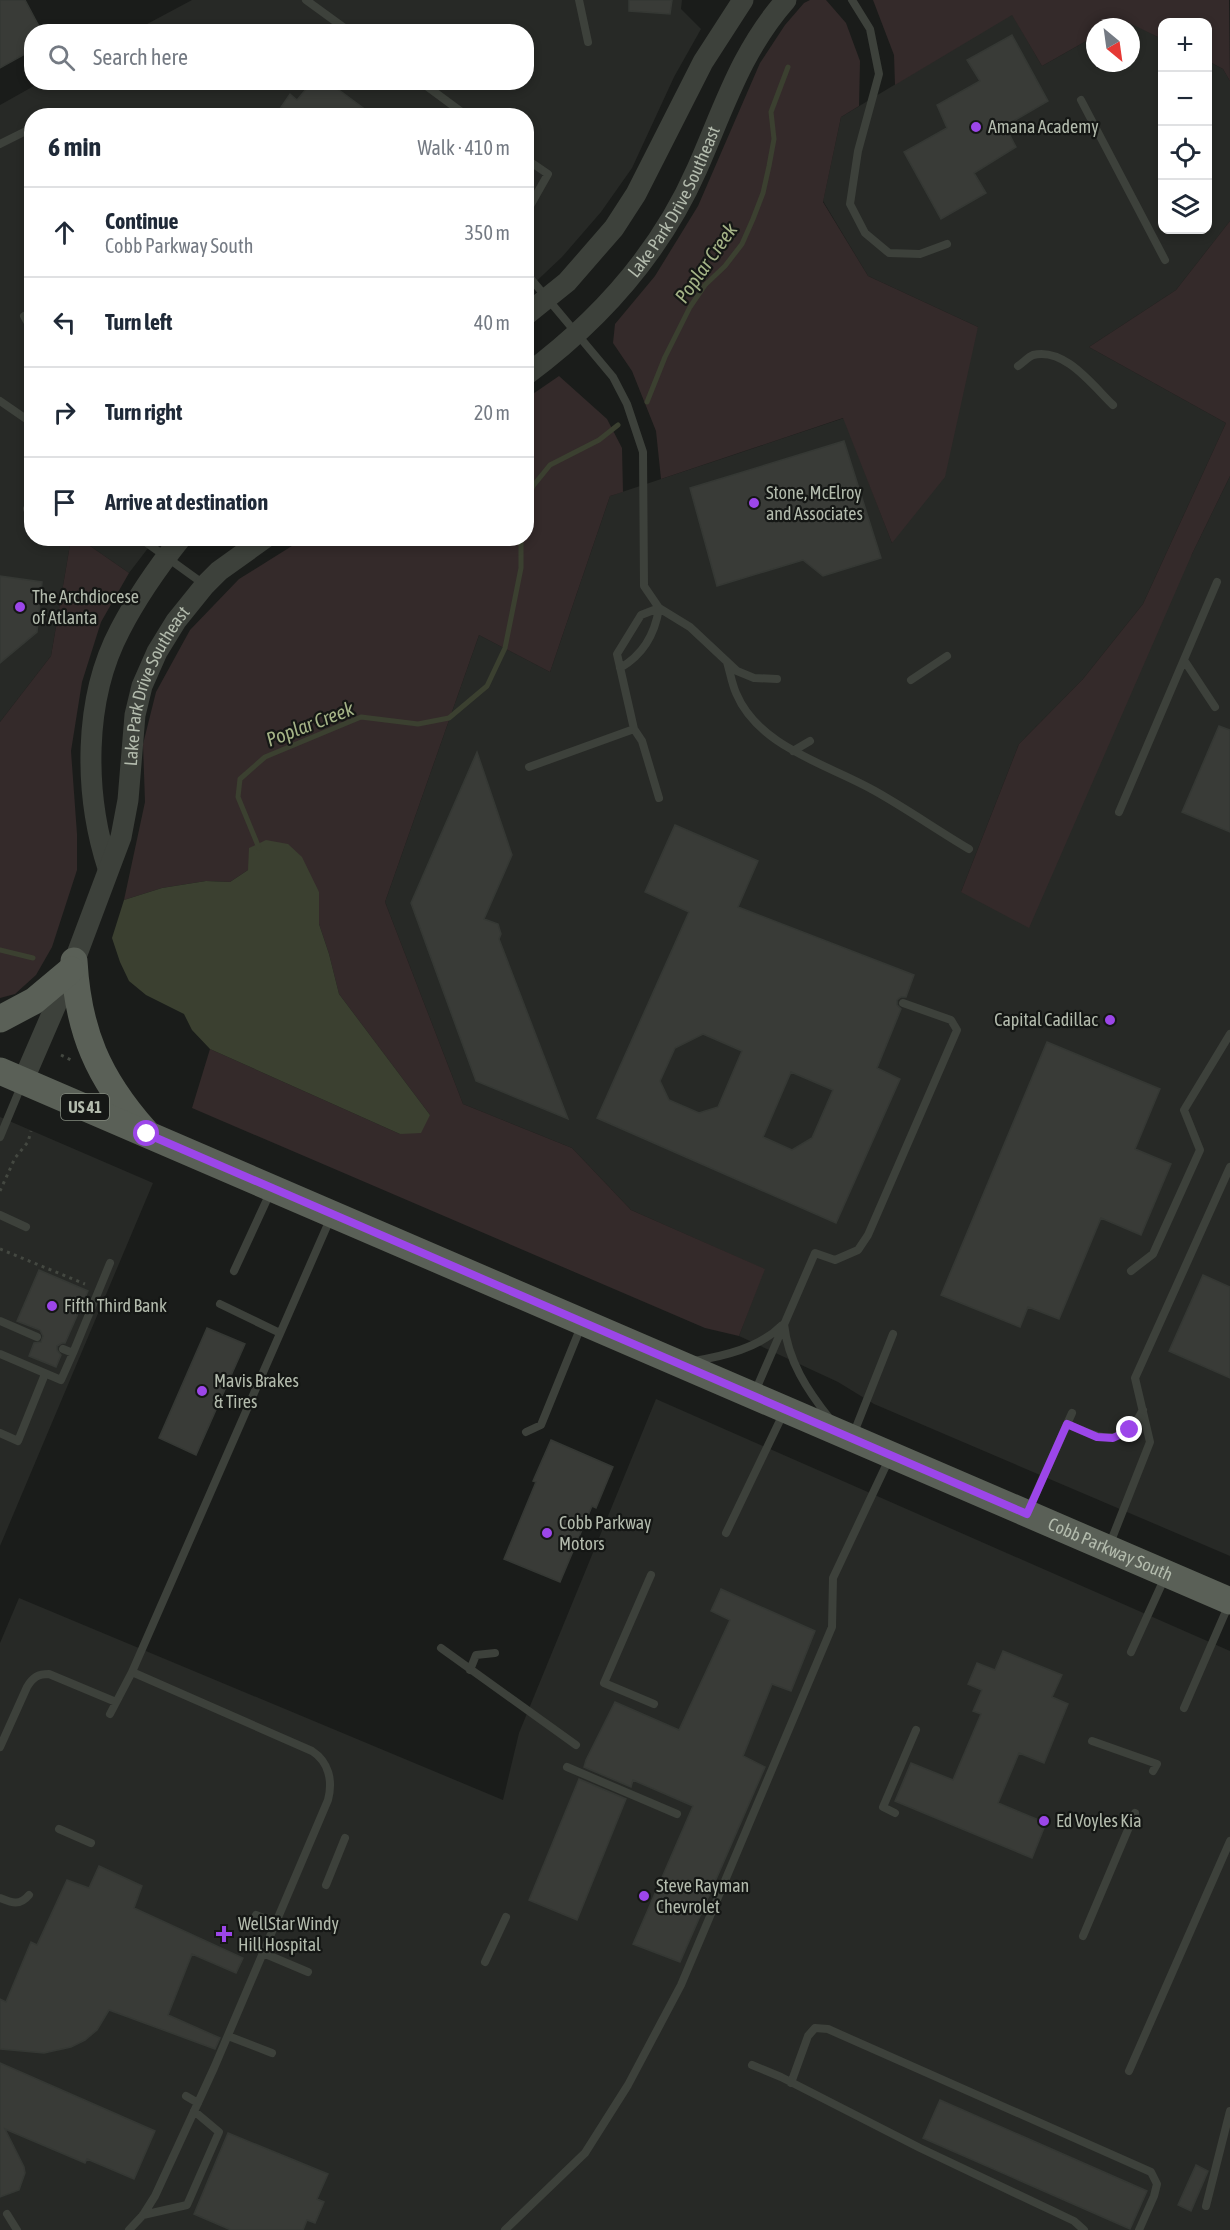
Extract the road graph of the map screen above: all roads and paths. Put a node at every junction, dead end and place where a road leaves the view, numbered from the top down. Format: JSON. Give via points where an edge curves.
{"nodes":[{"id":1,"x":306,"y":0,"type":"edge"},
{"id":2,"x":579,"y":0,"type":"edge"},
{"id":3,"x":743,"y":0,"type":"edge"},
{"id":4,"x":786,"y":0,"type":"edge"},
{"id":5,"x":852,"y":0,"type":"edge"},
{"id":6,"x":339,"y":24,"type":"edge"},
{"id":7,"x":588,"y":42,"type":"dead end"},
{"id":8,"x":432,"y":90,"type":"edge"},
{"id":9,"x":1081,"y":100,"type":"dead end"},
{"id":10,"x":456,"y":108,"type":"edge"},
{"id":11,"x":24,"y":132,"type":"edge"},
{"id":12,"x":0,"y":144,"type":"edge"},
{"id":13,"x":534,"y":164,"type":"edge"},
{"id":14,"x":534,"y":199,"type":"edge"},
{"id":15,"x":947,"y":244,"type":"dead end"},
{"id":16,"x":1165,"y":260,"type":"dead end"},
{"id":17,"x":534,"y":283,"type":"edge"},
{"id":18,"x":547,"y":298,"type":"junction"},
{"id":19,"x":534,"y":309,"type":"edge"},
{"id":20,"x":577,"y":335,"type":"junction"},
{"id":21,"x":1018,"y":366,"type":"dead end"},
{"id":22,"x":534,"y":369,"type":"edge"},
{"id":23,"x":0,"y":401,"type":"edge"},
{"id":24,"x":1113,"y":405,"type":"dead end"},
{"id":25,"x":24,"y":418,"type":"edge"},
{"id":26,"x":151,"y":546,"type":"edge"},
{"id":27,"x":176,"y":546,"type":"edge"},
{"id":28,"x":255,"y":546,"type":"edge"},
{"id":29,"x":167,"y":558,"type":"junction"},
{"id":30,"x":1217,"y":582,"type":"dead end"},
{"id":31,"x":205,"y":585,"type":"junction"},
{"id":32,"x":659,"y":608,"type":"junction"},
{"id":33,"x":946,"y":656,"type":"dead end"},
{"id":34,"x":1184,"y":660,"type":"junction"},
{"id":35,"x":727,"y":662,"type":"junction"},
{"id":36,"x":620,"y":668,"type":"junction"},
{"id":37,"x":777,"y":679,"type":"dead end"},
{"id":38,"x":911,"y":680,"type":"dead end"},
{"id":39,"x":1215,"y":707,"type":"dead end"},
{"id":40,"x":634,"y":729,"type":"junction"},
{"id":41,"x":810,"y":741,"type":"dead end"},
{"id":42,"x":793,"y":751,"type":"junction"},
{"id":43,"x":529,"y":767,"type":"dead end"},
{"id":44,"x":659,"y":798,"type":"dead end"},
{"id":45,"x":1119,"y":812,"type":"dead end"},
{"id":46,"x":969,"y":849,"type":"dead end"},
{"id":47,"x":108,"y":868,"type":"junction"},
{"id":48,"x":72,"y":966,"type":"junction"},
{"id":49,"x":903,"y":1004,"type":"dead end"},
{"id":50,"x":0,"y":1019,"type":"edge"},
{"id":51,"x":1230,"y":1034,"type":"edge"},
{"id":52,"x":58,"y":1054,"type":"dead end"},
{"id":53,"x":60,"y":1059,"type":"dead end"},
{"id":54,"x":12,"y":1076,"type":"edge"},
{"id":55,"x":31,"y":1131,"type":"dead end"},
{"id":56,"x":147,"y":1134,"type":"junction"},
{"id":57,"x":0,"y":1137,"type":"edge"},
{"id":58,"x":1230,"y":1167,"type":"edge"},
{"id":59,"x":273,"y":1188,"type":"junction"},
{"id":60,"x":0,"y":1191,"type":"edge"},
{"id":61,"x":332,"y":1214,"type":"junction"},
{"id":62,"x":0,"y":1215,"type":"edge"},
{"id":63,"x":27,"y":1227,"type":"dead end"},
{"id":64,"x":0,"y":1249,"type":"edge"},
{"id":65,"x":111,"y":1263,"type":"dead end"},
{"id":66,"x":234,"y":1271,"type":"dead end"},
{"id":67,"x":1131,"y":1271,"type":"dead end"},
{"id":68,"x":85,"y":1284,"type":"dead end"},
{"id":69,"x":220,"y":1304,"type":"dead end"},
{"id":70,"x":0,"y":1321,"type":"edge"},
{"id":71,"x":582,"y":1322,"type":"junction"},
{"id":72,"x":784,"y":1324,"type":"junction"},
{"id":73,"x":280,"y":1333,"type":"junction"},
{"id":74,"x":893,"y":1334,"type":"dead end"},
{"id":75,"x":37,"y":1337,"type":"dead end"},
{"id":76,"x":63,"y":1349,"type":"dead end"},
{"id":77,"x":73,"y":1353,"type":"junction"},
{"id":78,"x":0,"y":1354,"type":"edge"},
{"id":79,"x":679,"y":1364,"type":"junction"},
{"id":80,"x":45,"y":1374,"type":"junction"},
{"id":81,"x":753,"y":1396,"type":"junction"},
{"id":82,"x":785,"y":1410,"type":"junction"},
{"id":83,"x":1143,"y":1410,"type":"junction"},
{"id":84,"x":1072,"y":1413,"type":"dead end"},
{"id":85,"x":1067,"y":1424,"type":"junction"},
{"id":86,"x":526,"y":1432,"type":"dead end"},
{"id":87,"x":0,"y":1434,"type":"edge"},
{"id":88,"x":846,"y":1437,"type":"junction"},
{"id":89,"x":891,"y":1456,"type":"junction"},
{"id":90,"x":1027,"y":1514,"type":"junction"},
{"id":91,"x":726,"y":1533,"type":"dead end"},
{"id":92,"x":1108,"y":1549,"type":"junction"},
{"id":93,"x":1166,"y":1574,"type":"junction"},
{"id":94,"x":651,"y":1575,"type":"dead end"},
{"id":95,"x":1228,"y":1598,"type":"edge"},
{"id":96,"x":441,"y":1648,"type":"dead end"},
{"id":97,"x":1131,"y":1652,"type":"dead end"},
{"id":98,"x":495,"y":1653,"type":"dead end"},
{"id":99,"x":470,"y":1670,"type":"junction"},
{"id":100,"x":132,"y":1672,"type":"junction"},
{"id":101,"x":116,"y":1702,"type":"junction"},
{"id":102,"x":654,"y":1704,"type":"dead end"},
{"id":103,"x":1184,"y":1708,"type":"dead end"},
{"id":104,"x":110,"y":1714,"type":"dead end"},
{"id":105,"x":916,"y":1730,"type":"dead end"},
{"id":106,"x":1092,"y":1741,"type":"dead end"},
{"id":107,"x":576,"y":1745,"type":"dead end"},
{"id":108,"x":0,"y":1747,"type":"edge"},
{"id":109,"x":567,"y":1767,"type":"dead end"},
{"id":110,"x":1153,"y":1771,"type":"dead end"},
{"id":111,"x":896,"y":1813,"type":"dead end"},
{"id":112,"x":1135,"y":1813,"type":"dead end"},
{"id":113,"x":677,"y":1814,"type":"dead end"},
{"id":114,"x":59,"y":1829,"type":"dead end"},
{"id":115,"x":345,"y":1838,"type":"dead end"},
{"id":116,"x":1230,"y":1841,"type":"edge"},
{"id":117,"x":91,"y":1843,"type":"dead end"},
{"id":118,"x":326,"y":1886,"type":"dead end"},
{"id":119,"x":29,"y":1895,"type":"dead end"},
{"id":120,"x":0,"y":1898,"type":"edge"},
{"id":121,"x":256,"y":1915,"type":"dead end"},
{"id":122,"x":506,"y":1917,"type":"dead end"},
{"id":123,"x":276,"y":1923,"type":"junction"},
{"id":124,"x":1083,"y":1936,"type":"dead end"},
{"id":125,"x":263,"y":1953,"type":"junction"},
{"id":126,"x":485,"y":1962,"type":"dead end"},
{"id":127,"x":308,"y":1972,"type":"dead end"},
{"id":128,"x":228,"y":2036,"type":"junction"},
{"id":129,"x":272,"y":2053,"type":"dead end"},
{"id":130,"x":752,"y":2065,"type":"dead end"},
{"id":131,"x":1129,"y":2071,"type":"dead end"},
{"id":132,"x":791,"y":2083,"type":"junction"},
{"id":133,"x":186,"y":2096,"type":"dead end"},
{"id":134,"x":196,"y":2107,"type":"junction"},
{"id":135,"x":1230,"y":2111,"type":"edge"},
{"id":136,"x":1206,"y":2206,"type":"dead end"},
{"id":137,"x":7,"y":2214,"type":"dead end"},
{"id":138,"x":143,"y":2215,"type":"junction"},
{"id":139,"x":17,"y":2230,"type":"edge"},
{"id":140,"x":129,"y":2230,"type":"edge"},
{"id":141,"x":505,"y":2230,"type":"edge"},
{"id":142,"x":1084,"y":2230,"type":"edge"},
{"id":143,"x":1139,"y":2230,"type":"edge"}],
"edges":[{"from":1,"to":6,"type":"lane"},
{"from":2,"to":7,"type":"lane"},
{"from":3,"to":18,"type":"street","name":"Lake Park Drive Southeast","via":[[703,62],[636,194],[614,228],[567,282]]},
{"from":4,"to":20,"type":"street","name":"Lake Park Drive Southeast","via":[[750,48],[696,171],[653,247]]},
{"from":5,"to":15,"type":"lane","via":[[870,29],[879,74],[858,151],[850,204],[865,233],[889,253],[920,254]]},
{"from":8,"to":10,"type":"lane"},
{"from":9,"to":16,"type":"lane"},
{"from":11,"to":12,"type":"lane"},
{"from":13,"to":14,"type":"lane","via":[[548,174]]},
{"from":17,"to":18,"type":"lane"},
{"from":18,"to":19,"type":"street","name":"Lake Park Drive Southeast"},
{"from":18,"to":20,"type":"lane"},
{"from":20,"to":22,"type":"street","name":"Lake Park Drive Southeast"},
{"from":20,"to":32,"type":"lane","via":[[623,393],[643,452],[644,586]]},
{"from":21,"to":24,"type":"lane","via":[[1032,355],[1052,355],[1073,367]]},
{"from":23,"to":25,"type":"lane"},
{"from":26,"to":29,"type":"lane"},
{"from":27,"to":29,"type":"street"},
{"from":28,"to":31,"type":"street","name":"Lake Park Drive Southeast"},
{"from":29,"to":31,"type":"lane"},
{"from":29,"to":47,"type":"street","via":[[119,632],[97,698],[92,787],[97,836]]},
{"from":30,"to":34,"type":"lane"},
{"from":31,"to":47,"type":"street","name":"Lake Park Drive Southeast","via":[[176,621],[142,686],[132,731],[128,800],[121,837]]},
{"from":32,"to":35,"type":"lane","via":[[690,627]]},
{"from":32,"to":36,"type":"lane","via":[[656,626],[636,660]]},
{"from":32,"to":36,"type":"lane","via":[[641,615],[617,654]]},
{"from":33,"to":38,"type":"lane"},
{"from":34,"to":39,"type":"lane"},
{"from":34,"to":45,"type":"lane"},
{"from":35,"to":37,"type":"lane","via":[[754,678]]},
{"from":35,"to":42,"type":"lane","via":[[735,693],[748,714]]},
{"from":36,"to":40,"type":"lane"},
{"from":40,"to":43,"type":"lane"},
{"from":40,"to":44,"type":"lane","via":[[642,741]]},
{"from":41,"to":42,"type":"lane"},
{"from":42,"to":46,"type":"lane","via":[[874,790]]},
{"from":47,"to":48,"type":"street","name":"Lake Park Drive Southeast"},
{"from":48,"to":50,"type":"main road","via":[[34,1001]]},
{"from":48,"to":54,"type":"street","name":"Lake Park Drive Southeast"},
{"from":48,"to":56,"type":"main road","via":[[90,1048],[110,1084]]},
{"from":49,"to":72,"type":"lane","via":[[951,1020],[957,1030],[868,1235],[858,1250],[835,1260],[815,1253]]},
{"from":51,"to":67,"type":"lane","via":[[1184,1110],[1200,1150],[1153,1254]]},
{"from":52,"to":53,"type":"path"},
{"from":54,"to":56,"type":"main road","name":"Cobb Parkway South","number":"US 41"},
{"from":54,"to":57,"type":"lane"},
{"from":55,"to":60,"type":"path"},
{"from":56,"to":59,"type":"main road","name":"Cobb Parkway South","number":"US 41"},
{"from":58,"to":83,"type":"lane","via":[[1135,1378]]},
{"from":59,"to":61,"type":"main road","name":"Cobb Parkway South","number":"US 41"},
{"from":59,"to":66,"type":"lane"},
{"from":61,"to":71,"type":"main road","name":"Cobb Parkway South","number":"US 41"},
{"from":61,"to":73,"type":"lane"},
{"from":62,"to":63,"type":"lane"},
{"from":64,"to":68,"type":"path"},
{"from":65,"to":77,"type":"lane"},
{"from":69,"to":73,"type":"lane"},
{"from":70,"to":75,"type":"lane"},
{"from":71,"to":79,"type":"main road","name":"Cobb Parkway South","number":"US 41"},
{"from":71,"to":86,"type":"lane","via":[[541,1425]]},
{"from":72,"to":79,"type":"lane","via":[[764,1340],[747,1347],[712,1359]]},
{"from":72,"to":81,"type":"lane"},
{"from":72,"to":88,"type":"lane","via":[[796,1370],[816,1402]]},
{"from":73,"to":100,"type":"lane"},
{"from":74,"to":88,"type":"lane"},
{"from":76,"to":77,"type":"lane"},
{"from":77,"to":80,"type":"lane","via":[[61,1380]]},
{"from":78,"to":80,"type":"lane"},
{"from":79,"to":81,"type":"main road","name":"Cobb Parkway South","number":"US 41"},
{"from":80,"to":87,"type":"lane","via":[[18,1441]]},
{"from":81,"to":82,"type":"main road","name":"Cobb Parkway South","number":"US 41"},
{"from":82,"to":88,"type":"main road","name":"Cobb Parkway South","number":"US 41"},
{"from":82,"to":91,"type":"lane"},
{"from":83,"to":85,"type":"lane","via":[[1130,1430],[1113,1438],[1097,1437]]},
{"from":83,"to":92,"type":"lane","via":[[1150,1442]]},
{"from":84,"to":85,"type":"lane"},
{"from":85,"to":90,"type":"lane"},
{"from":88,"to":89,"type":"main road","name":"Cobb Parkway South","number":"US 41"},
{"from":89,"to":90,"type":"main road","name":"Cobb Parkway South","number":"US 41"},
{"from":89,"to":141,"type":"lane","via":[[833,1578],[832,1627],[681,1985],[628,2085],[585,2152]]},
{"from":90,"to":92,"type":"main road","name":"Cobb Parkway South","number":"US 41"},
{"from":92,"to":93,"type":"main road","name":"Cobb Parkway South","number":"US 41"},
{"from":93,"to":95,"type":"main road","name":"Cobb Parkway South","number":"US 41"},
{"from":93,"to":97,"type":"lane"},
{"from":94,"to":102,"type":"lane","via":[[604,1683]]},
{"from":95,"to":103,"type":"lane"},
{"from":96,"to":99,"type":"lane"},
{"from":98,"to":99,"type":"lane","via":[[477,1655]]},
{"from":99,"to":107,"type":"lane"},
{"from":100,"to":101,"type":"lane"},
{"from":100,"to":123,"type":"lane","via":[[308,1748],[324,1762],[330,1781],[328,1800]]},
{"from":101,"to":104,"type":"lane"},
{"from":101,"to":108,"type":"lane","via":[[41,1674],[27,1687]]},
{"from":105,"to":111,"type":"lane","via":[[883,1807]]},
{"from":106,"to":110,"type":"lane","via":[[1157,1764]]},
{"from":109,"to":113,"type":"lane"},
{"from":112,"to":124,"type":"lane"},
{"from":114,"to":117,"type":"lane"},
{"from":115,"to":118,"type":"lane"},
{"from":116,"to":131,"type":"lane"},
{"from":119,"to":120,"type":"lane","via":[[20,1903]]},
{"from":121,"to":123,"type":"lane"},
{"from":122,"to":126,"type":"lane"},
{"from":123,"to":125,"type":"lane"},
{"from":125,"to":127,"type":"lane"},
{"from":125,"to":128,"type":"lane"},
{"from":128,"to":129,"type":"lane"},
{"from":128,"to":134,"type":"lane"},
{"from":130,"to":132,"type":"lane"},
{"from":132,"to":142,"type":"lane","via":[[1074,2221]]},
{"from":132,"to":143,"type":"lane","via":[[808,2036],[815,2028],[828,2029],[1151,2172],[1156,2190]]},
{"from":133,"to":134,"type":"lane"},
{"from":134,"to":138,"type":"lane"},
{"from":134,"to":138,"type":"lane","via":[[219,2132],[188,2205]]},
{"from":135,"to":136,"type":"lane"},
{"from":137,"to":139,"type":"lane"},
{"from":138,"to":140,"type":"lane"}]}
